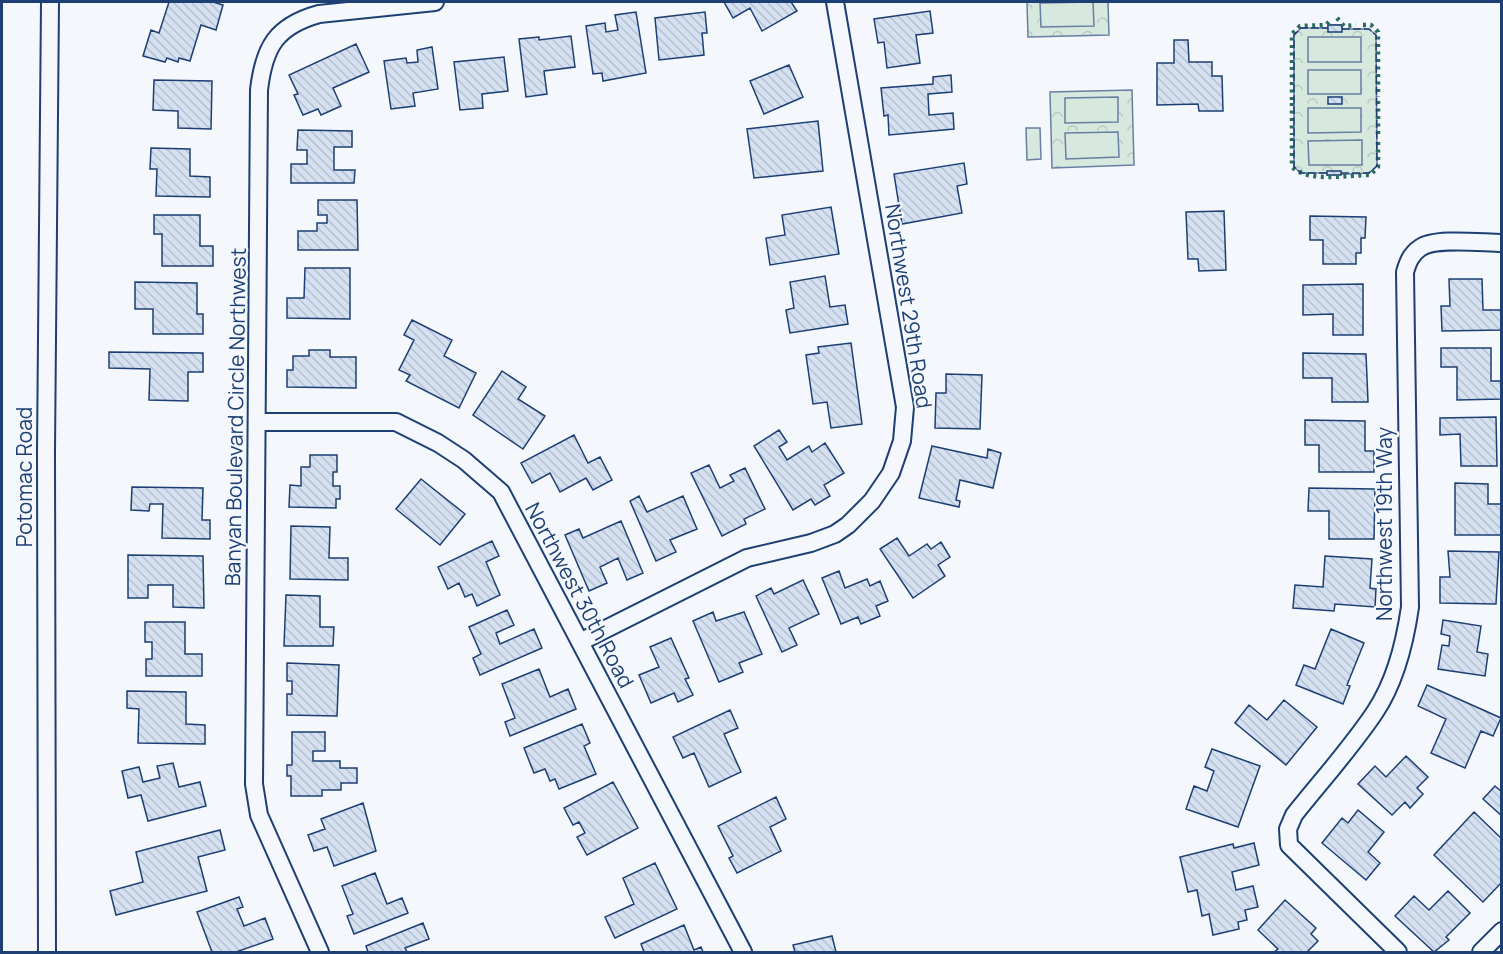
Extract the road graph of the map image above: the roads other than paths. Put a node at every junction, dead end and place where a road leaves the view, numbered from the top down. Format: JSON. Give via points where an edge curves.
{"nodes":[{"id":1,"x":50,"y":2,"type":"edge"},
{"id":2,"x":435,"y":2,"type":"edge"},
{"id":3,"x":835,"y":2,"type":"edge"},
{"id":4,"x":1502,"y":243,"type":"edge"},
{"id":5,"x":258,"y":422,"type":"junction"},
{"id":6,"x":580,"y":642,"type":"junction"},
{"id":7,"x":1502,"y":931,"type":"edge"},
{"id":8,"x":47,"y":952,"type":"edge"},
{"id":9,"x":320,"y":952,"type":"edge"},
{"id":10,"x":743,"y":952,"type":"edge"},
{"id":11,"x":1398,"y":952,"type":"edge"},
{"id":12,"x":1481,"y":952,"type":"edge"}],
"edges":[{"from":1,"to":8,"type":"street","name":"Potomac Road"},
{"from":2,"to":5,"type":"street","name":"Banyan Boulevard Circle Northwest","via":[[304,18],[280,34],[262,63]]},
{"from":3,"to":6,"type":"street","name":"Northwest 29th Road","via":[[905,407],[897,457],[873,501],[835,534],[747,558]]},
{"from":4,"to":11,"type":"street","name":"Northwest 19th Way","via":[[1436,243],[1421,247],[1410,257],[1405,272],[1408,622],[1401,653],[1376,711],[1294,815],[1288,829],[1290,844]]},
{"from":5,"to":6,"type":"street","name":"Northwest 30th Road","via":[[396,422],[464,460],[501,492]]},
{"from":5,"to":9,"type":"street","name":"Banyan Boulevard Circle Northwest","via":[[254,784],[259,815]]},
{"from":6,"to":10,"type":"street","name":"Northwest 30th Road"},
{"from":7,"to":12,"type":"street"}]}
